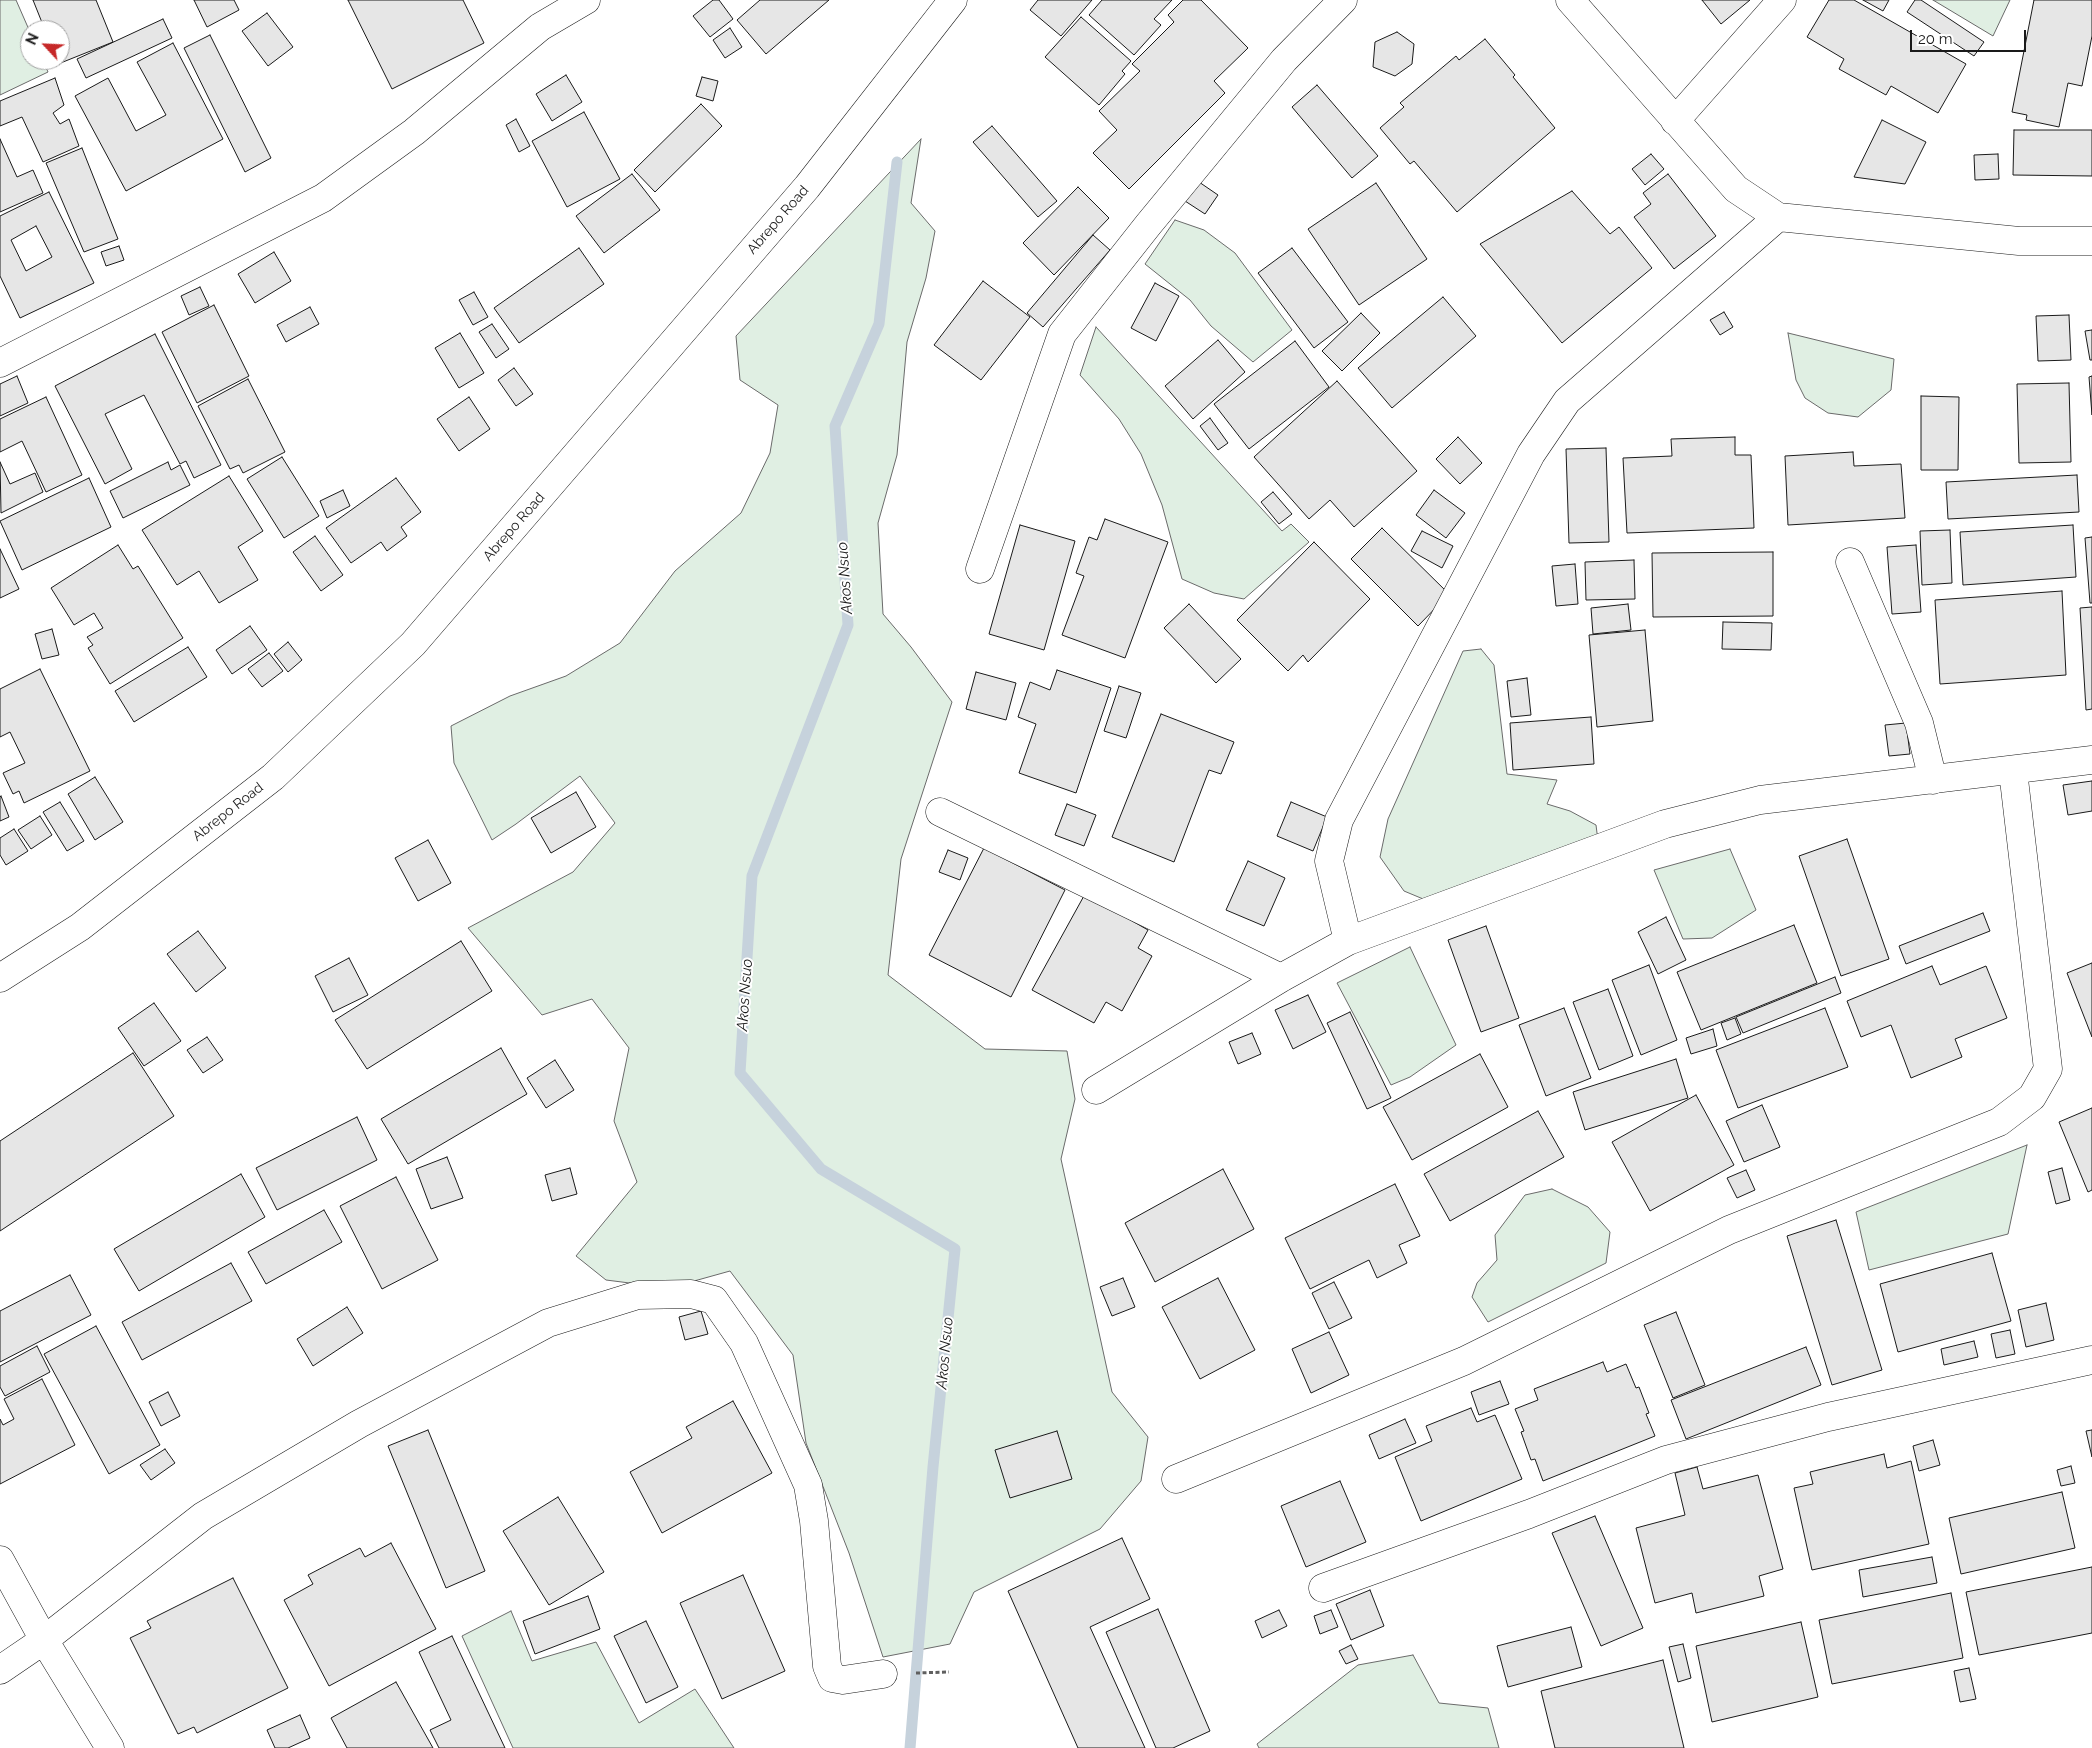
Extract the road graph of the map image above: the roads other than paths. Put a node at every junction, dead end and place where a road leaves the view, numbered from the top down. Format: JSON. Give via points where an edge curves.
{"nodes":[{"id":1,"x":586,"y":0,"type":"edge"},
{"id":2,"x":953,"y":0,"type":"edge"},
{"id":3,"x":1343,"y":0,"type":"edge"},
{"id":4,"x":1570,"y":0,"type":"edge"},
{"id":5,"x":1782,"y":0,"type":"edge"},
{"id":6,"x":1675,"y":121,"type":"junction"},
{"id":7,"x":1778,"y":217,"type":"junction"},
{"id":8,"x":2092,"y":241,"type":"edge"},
{"id":9,"x":0,"y":363,"type":"edge"},
{"id":10,"x":1850,"y":562,"type":"dead end"},
{"id":11,"x":980,"y":569,"type":"dead end"},
{"id":12,"x":2092,"y":760,"type":"edge"},
{"id":13,"x":2013,"y":771,"type":"junction"},
{"id":14,"x":1933,"y":780,"type":"junction"},
{"id":15,"x":940,"y":812,"type":"dead end"},
{"id":16,"x":1348,"y":941,"type":"junction"},
{"id":17,"x":0,"y":978,"type":"edge"},
{"id":18,"x":1281,"y":978,"type":"junction"},
{"id":19,"x":1096,"y":1090,"type":"dead end"},
{"id":20,"x":2092,"y":1360,"type":"edge"},
{"id":21,"x":1176,"y":1479,"type":"dead end"},
{"id":22,"x":0,"y":1560,"type":"edge"},
{"id":23,"x":1323,"y":1588,"type":"dead end"},
{"id":24,"x":44,"y":1640,"type":"junction"},
{"id":25,"x":0,"y":1670,"type":"edge"},
{"id":26,"x":883,"y":1674,"type":"dead end"},
{"id":27,"x":110,"y":1748,"type":"edge"}],
"edges":[{"from":1,"to":9,"type":"street","via":[[540,27],[414,132],[323,198]]},
{"from":2,"to":17,"type":"street","name":"Abrepo Road","via":[[807,187],[414,644],[273,777],[80,927]]},
{"from":3,"to":11,"type":"street","via":[[1284,60],[1062,334]]},
{"from":4,"to":6,"type":"street"},
{"from":5,"to":6,"type":"street"},
{"from":6,"to":7,"type":"street","via":[[1736,189]]},
{"from":7,"to":8,"type":"street","via":[[2019,241]]},
{"from":7,"to":16,"type":"street","via":[[1567,401],[1531,454],[1339,820],[1330,861]]},
{"from":10,"to":14,"type":"street","via":[[1919,723]]},
{"from":12,"to":13,"type":"street"},
{"from":13,"to":14,"type":"street"},
{"from":13,"to":21,"type":"street","via":[[2048,1069],[2032,1097],[1999,1122],[1729,1230],[1464,1361]]},
{"from":14,"to":16,"type":"street","via":[[1760,800],[1665,824]]},
{"from":15,"to":18,"type":"street"},
{"from":16,"to":18,"type":"street"},
{"from":18,"to":19,"type":"street"},
{"from":20,"to":23,"type":"street","via":[[1828,1417],[1666,1460],[1529,1514]]},
{"from":22,"to":24,"type":"street"},
{"from":24,"to":25,"type":"street"},
{"from":24,"to":26,"type":"street","via":[[203,1516],[376,1415],[548,1323],[638,1295],[692,1294],[714,1300],[744,1343],[808,1485],[827,1666],[832,1678],[843,1680]]},
{"from":24,"to":27,"type":"street"}]}
